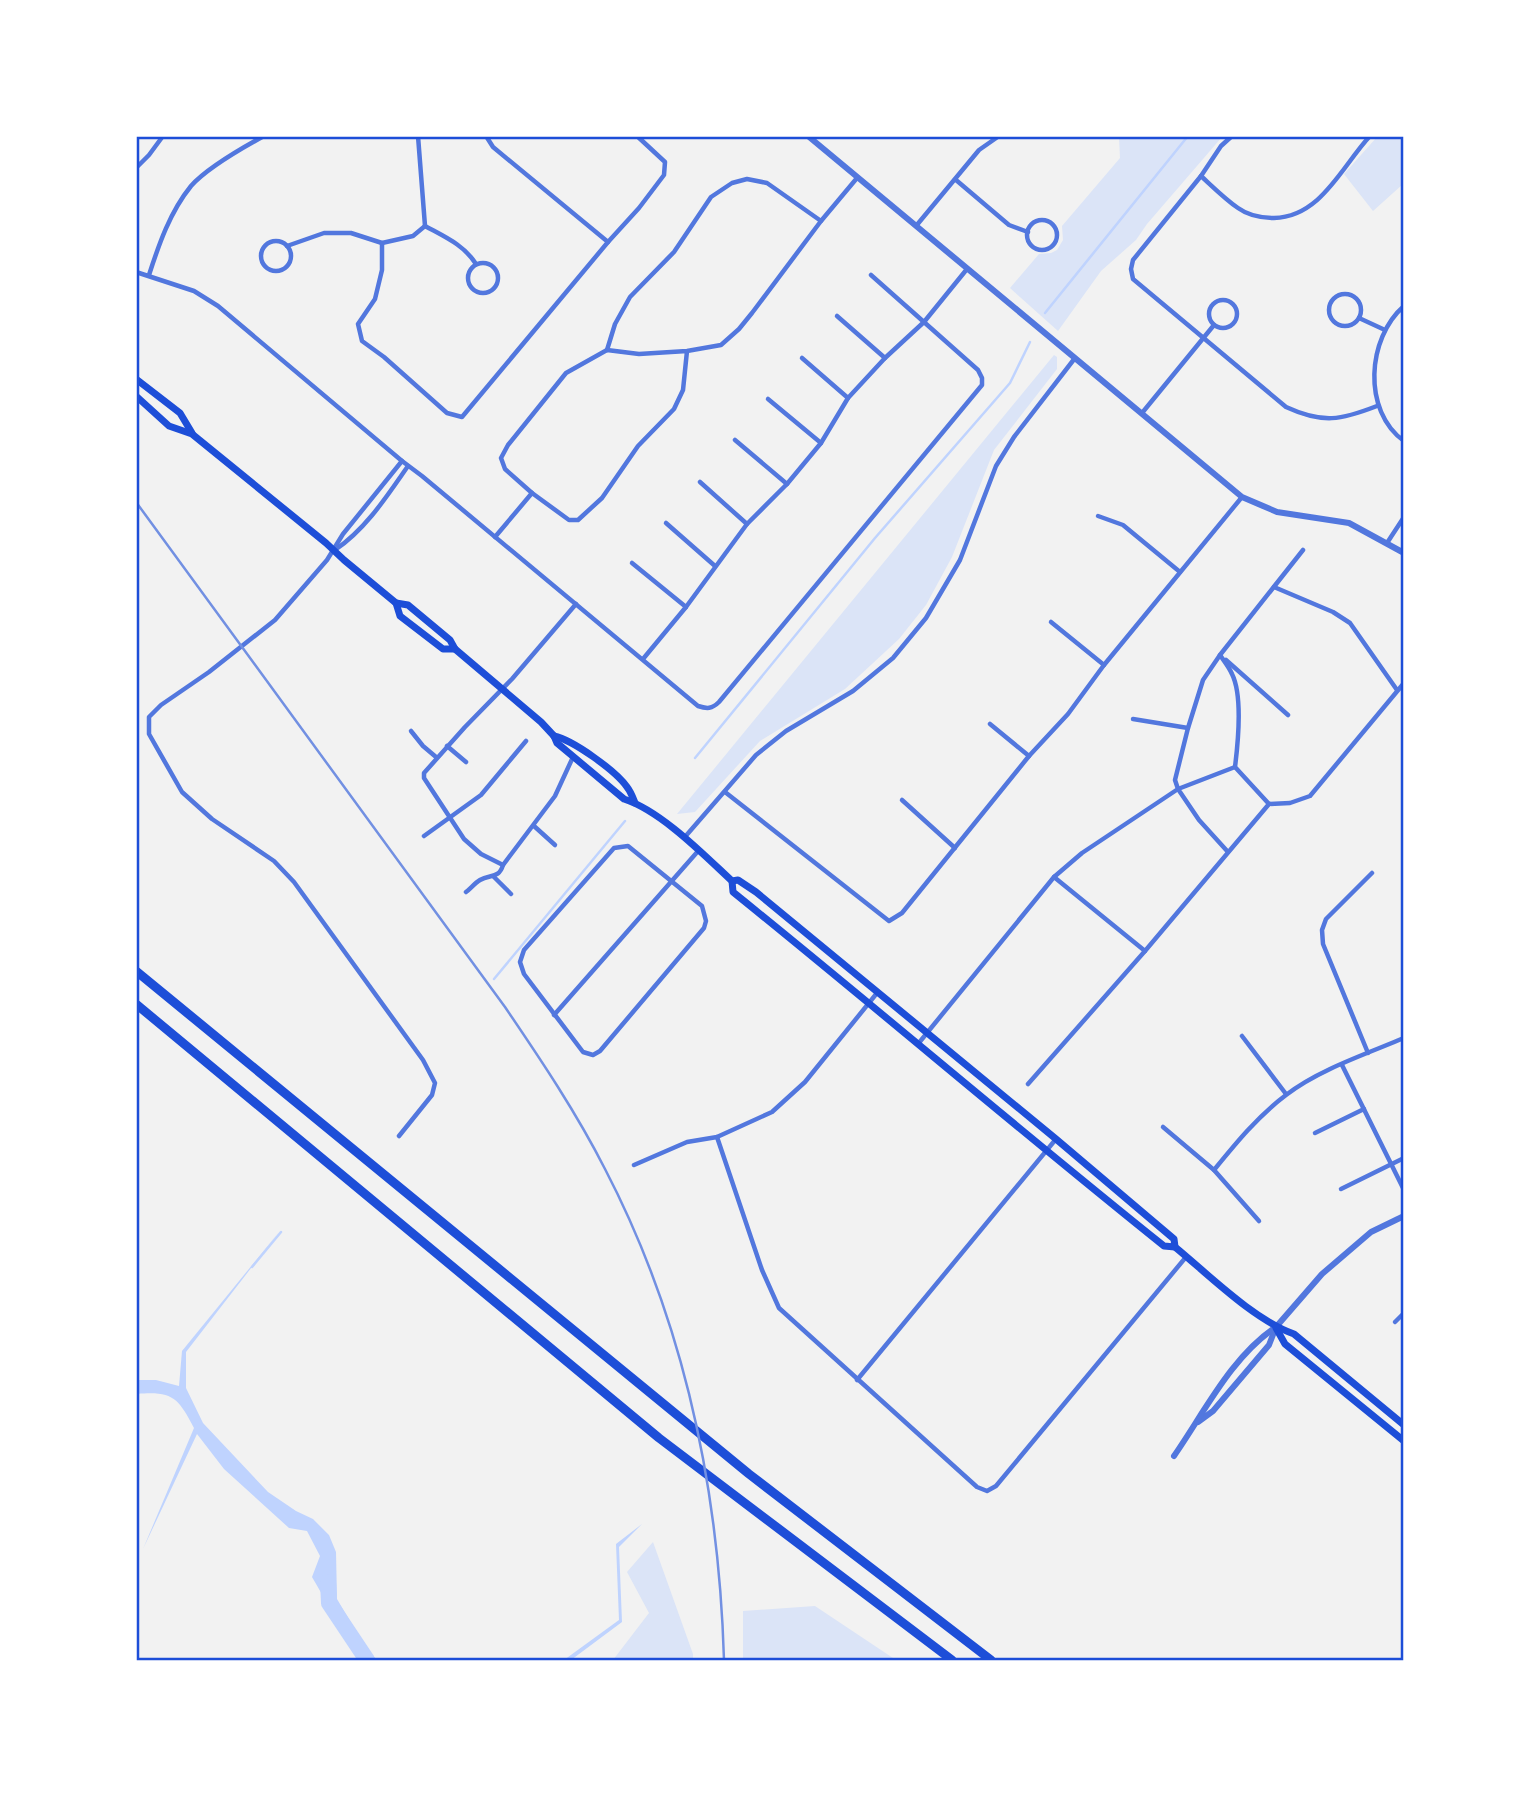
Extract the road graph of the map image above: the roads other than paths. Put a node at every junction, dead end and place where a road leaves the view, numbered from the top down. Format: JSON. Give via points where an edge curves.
{"nodes":[{"id":1,"x":163,"y":136,"type":"edge"},
{"id":2,"x":264,"y":136,"type":"edge"},
{"id":3,"x":418,"y":136,"type":"edge"},
{"id":4,"x":486,"y":136,"type":"edge"},
{"id":5,"x":637,"y":136,"type":"edge"},
{"id":6,"x":808,"y":136,"type":"edge"},
{"id":7,"x":999,"y":136,"type":"edge"},
{"id":8,"x":1232,"y":136,"type":"edge"},
{"id":9,"x":1370,"y":136,"type":"edge"},
{"id":10,"x":136,"y":168,"type":"edge"},
{"id":11,"x":1201,"y":176,"type":"junction"},
{"id":12,"x":857,"y":178,"type":"junction"},
{"id":13,"x":956,"y":180,"type":"junction"},
{"id":14,"x":821,"y":221,"type":"junction"},
{"id":15,"x":425,"y":226,"type":"junction"},
{"id":16,"x":916,"y":226,"type":"junction"},
{"id":17,"x":1028,"y":232,"type":"junction"},
{"id":18,"x":608,"y":242,"type":"junction"},
{"id":19,"x":382,"y":243,"type":"junction"},
{"id":20,"x":287,"y":246,"type":"junction"},
{"id":21,"x":476,"y":264,"type":"junction"},
{"id":22,"x":967,"y":269,"type":"junction"},
{"id":23,"x":136,"y":272,"type":"edge"},
{"id":24,"x":149,"y":275,"type":"junction"},
{"id":25,"x":871,"y":275,"type":"dead end"},
{"id":26,"x":1404,"y":306,"type":"edge"},
{"id":27,"x":837,"y":316,"type":"dead end"},
{"id":28,"x":1359,"y":318,"type":"junction"},
{"id":29,"x":924,"y":323,"type":"junction"},
{"id":30,"x":1214,"y":325,"type":"junction"},
{"id":31,"x":1385,"y":330,"type":"junction"},
{"id":32,"x":1204,"y":337,"type":"junction"},
{"id":33,"x":607,"y":350,"type":"junction"},
{"id":34,"x":687,"y":351,"type":"junction"},
{"id":35,"x":802,"y":358,"type":"dead end"},
{"id":36,"x":885,"y":358,"type":"junction"},
{"id":37,"x":1075,"y":358,"type":"junction"},
{"id":38,"x":136,"y":379,"type":"edge"},
{"id":39,"x":136,"y":397,"type":"edge"},
{"id":40,"x":768,"y":398,"type":"dead end"},
{"id":41,"x":848,"y":398,"type":"junction"},
{"id":42,"x":1377,"y":406,"type":"junction"},
{"id":43,"x":1142,"y":414,"type":"junction"},
{"id":44,"x":192,"y":434,"type":"junction"},
{"id":45,"x":735,"y":440,"type":"dead end"},
{"id":46,"x":1404,"y":441,"type":"edge"},
{"id":47,"x":821,"y":443,"type":"junction"},
{"id":48,"x":402,"y":461,"type":"junction"},
{"id":49,"x":408,"y":466,"type":"junction"},
{"id":50,"x":700,"y":482,"type":"dead end"},
{"id":51,"x":787,"y":484,"type":"junction"},
{"id":52,"x":532,"y":493,"type":"junction"},
{"id":53,"x":1242,"y":497,"type":"junction"},
{"id":54,"x":1098,"y":516,"type":"dead end"},
{"id":55,"x":1404,"y":517,"type":"edge"},
{"id":56,"x":666,"y":523,"type":"dead end"},
{"id":57,"x":747,"y":524,"type":"junction"},
{"id":58,"x":495,"y":537,"type":"junction"},
{"id":59,"x":1387,"y":543,"type":"junction"},
{"id":60,"x":1303,"y":550,"type":"dead end"},
{"id":61,"x":334,"y":551,"type":"junction"},
{"id":62,"x":1404,"y":553,"type":"edge"},
{"id":63,"x":632,"y":563,"type":"dead end"},
{"id":64,"x":715,"y":566,"type":"junction"},
{"id":65,"x":1180,"y":572,"type":"junction"},
{"id":66,"x":1274,"y":587,"type":"junction"},
{"id":67,"x":396,"y":603,"type":"junction"},
{"id":68,"x":576,"y":604,"type":"junction"},
{"id":69,"x":686,"y":607,"type":"junction"},
{"id":70,"x":1051,"y":622,"type":"dead end"},
{"id":71,"x":455,"y":649,"type":"junction"},
{"id":72,"x":1220,"y":655,"type":"junction"},
{"id":73,"x":643,"y":659,"type":"junction"},
{"id":74,"x":1104,"y":665,"type":"junction"},
{"id":75,"x":1404,"y":683,"type":"edge"},
{"id":76,"x":503,"y":689,"type":"junction"},
{"id":77,"x":1397,"y":690,"type":"junction"},
{"id":78,"x":1288,"y":715,"type":"dead end"},
{"id":79,"x":1133,"y":719,"type":"dead end"},
{"id":80,"x":990,"y":724,"type":"dead end"},
{"id":81,"x":1188,"y":728,"type":"junction"},
{"id":82,"x":411,"y":731,"type":"dead end"},
{"id":83,"x":554,"y":736,"type":"junction"},
{"id":84,"x":526,"y":741,"type":"dead end"},
{"id":85,"x":447,"y":747,"type":"junction"},
{"id":86,"x":1029,"y":756,"type":"junction"},
{"id":87,"x":436,"y":757,"type":"junction"},
{"id":88,"x":573,"y":757,"type":"junction"},
{"id":89,"x":466,"y":762,"type":"dead end"},
{"id":90,"x":1235,"y":767,"type":"junction"},
{"id":91,"x":1178,"y":789,"type":"junction"},
{"id":92,"x":725,"y":792,"type":"junction"},
{"id":93,"x":902,"y":800,"type":"dead end"},
{"id":94,"x":635,"y":803,"type":"junction"},
{"id":95,"x":1269,"y":804,"type":"junction"},
{"id":96,"x":449,"y":817,"type":"junction"},
{"id":97,"x":534,"y":826,"type":"junction"},
{"id":98,"x":424,"y":836,"type":"dead end"},
{"id":99,"x":684,"y":838,"type":"junction"},
{"id":100,"x":555,"y":845,"type":"dead end"},
{"id":101,"x":956,"y":848,"type":"junction"},
{"id":102,"x":699,"y":850,"type":"junction"},
{"id":103,"x":1228,"y":852,"type":"junction"},
{"id":104,"x":503,"y":865,"type":"junction"},
{"id":105,"x":1372,"y":873,"type":"dead end"},
{"id":106,"x":495,"y":877,"type":"junction"},
{"id":107,"x":1054,"y":877,"type":"junction"},
{"id":108,"x":672,"y":880,"type":"junction"},
{"id":109,"x":733,"y":881,"type":"junction"},
{"id":110,"x":466,"y":892,"type":"dead end"},
{"id":111,"x":511,"y":894,"type":"dead end"},
{"id":112,"x":1145,"y":951,"type":"junction"},
{"id":113,"x":136,"y":971,"type":"edge"},
{"id":114,"x":878,"y":992,"type":"junction"},
{"id":115,"x":870,"y":1002,"type":"junction"},
{"id":116,"x":136,"y":1004,"type":"edge"},
{"id":117,"x":554,"y":1015,"type":"junction"},
{"id":118,"x":926,"y":1033,"type":"junction"},
{"id":119,"x":1242,"y":1036,"type":"dead end"},
{"id":120,"x":1404,"y":1038,"type":"edge"},
{"id":121,"x":918,"y":1044,"type":"junction"},
{"id":122,"x":1368,"y":1054,"type":"junction"},
{"id":123,"x":1342,"y":1065,"type":"junction"},
{"id":124,"x":1028,"y":1084,"type":"dead end"},
{"id":125,"x":1286,"y":1094,"type":"junction"},
{"id":126,"x":1364,"y":1110,"type":"junction"},
{"id":127,"x":1163,"y":1128,"type":"dead end"},
{"id":128,"x":1315,"y":1133,"type":"dead end"},
{"id":129,"x":399,"y":1136,"type":"dead end"},
{"id":130,"x":717,"y":1137,"type":"junction"},
{"id":131,"x":1056,"y":1139,"type":"junction"},
{"id":132,"x":1046,"y":1152,"type":"junction"},
{"id":133,"x":1404,"y":1158,"type":"edge"},
{"id":134,"x":1390,"y":1164,"type":"junction"},
{"id":135,"x":634,"y":1165,"type":"dead end"},
{"id":136,"x":1214,"y":1170,"type":"junction"},
{"id":137,"x":1340,"y":1189,"type":"dead end"},
{"id":138,"x":1404,"y":1190,"type":"edge"},
{"id":139,"x":1404,"y":1216,"type":"edge"},
{"id":140,"x":1259,"y":1221,"type":"dead end"},
{"id":141,"x":1175,"y":1247,"type":"junction"},
{"id":142,"x":1186,"y":1256,"type":"junction"},
{"id":143,"x":1404,"y":1313,"type":"edge"},
{"id":144,"x":1395,"y":1322,"type":"dead end"},
{"id":145,"x":1276,"y":1328,"type":"junction"},
{"id":146,"x":858,"y":1380,"type":"junction"},
{"id":147,"x":1198,"y":1422,"type":"junction"},
{"id":148,"x":1404,"y":1425,"type":"edge"},
{"id":149,"x":1404,"y":1441,"type":"edge"},
{"id":150,"x":1174,"y":1456,"type":"dead end"},
{"id":151,"x":952,"y":1661,"type":"edge"},
{"id":152,"x":991,"y":1661,"type":"edge"}],
"edges":[{"from":1,"to":10,"type":"street"},
{"from":2,"to":24,"type":"street","via":[[239,149],[190,188],[165,227]]},
{"from":3,"to":15,"type":"street"},
{"from":4,"to":18,"type":"street","via":[[493,148]]},
{"from":5,"to":18,"type":"street","via":[[665,162],[664,174]]},
{"from":6,"to":12,"type":"street"},
{"from":7,"to":13,"type":"street","via":[[979,150]]},
{"from":8,"to":11,"type":"street"},
{"from":9,"to":11,"type":"street","via":[[1320,198],[1301,212],[1282,218],[1260,218],[1240,210]]},
{"from":11,"to":32,"type":"street","via":[[1133,260],[1131,269],[1133,279]]},
{"from":12,"to":14,"type":"street"},
{"from":12,"to":16,"type":"street"},
{"from":13,"to":16,"type":"street"},
{"from":13,"to":17,"type":"street","via":[[1009,225]]},
{"from":14,"to":33,"type":"street","via":[[767,183],[747,179],[732,183],[711,197],[674,252],[630,297]]},
{"from":14,"to":34,"type":"street","via":[[739,329],[721,345]]},
{"from":15,"to":19,"type":"street","via":[[413,236]]},
{"from":15,"to":21,"type":"street","via":[[457,243]]},
{"from":16,"to":22,"type":"street"},
{"from":17,"to":17,"type":"street","via":[[1029,242],[1040,250],[1053,245],[1057,236],[1052,223],[1042,220],[1033,223]]},
{"from":18,"to":19,"type":"street","via":[[462,417],[447,413],[359,335],[358,324],[375,299]]},
{"from":19,"to":20,"type":"street","via":[[351,233],[324,233]]},
{"from":20,"to":20,"type":"street","via":[[276,241],[264,246],[264,265],[272,270],[286,267],[290,259]]},
{"from":21,"to":21,"type":"street","via":[[469,271],[470,285],[476,291],[490,290],[498,278],[494,268]]},
{"from":22,"to":29,"type":"street"},
{"from":22,"to":37,"type":"street"},
{"from":23,"to":24,"type":"street"},
{"from":24,"to":48,"type":"street","via":[[194,291],[218,306]]},
{"from":25,"to":29,"type":"street"},
{"from":26,"to":31,"type":"street"},
{"from":27,"to":36,"type":"street"},
{"from":28,"to":28,"type":"street","via":[[1361,307],[1356,298],[1340,294],[1332,301],[1329,312],[1338,324]]},
{"from":28,"to":31,"type":"street"},
{"from":29,"to":36,"type":"street"},
{"from":29,"to":73,"type":"street","via":[[978,370],[982,385],[793,615],[714,708],[698,706]]},
{"from":30,"to":30,"type":"street","via":[[1222,328],[1234,323],[1237,315],[1232,303],[1224,300],[1212,305],[1208,313]]},
{"from":30,"to":32,"type":"street"},
{"from":31,"to":42,"type":"street","via":[[1377,354]]},
{"from":32,"to":42,"type":"street","via":[[1286,407],[1306,416],[1331,420]]},
{"from":32,"to":43,"type":"street"},
{"from":33,"to":34,"type":"street","via":[[639,354]]},
{"from":33,"to":52,"type":"street","via":[[566,373],[508,444],[501,458],[505,468]]},
{"from":34,"to":52,"type":"street","via":[[683,390],[674,410],[638,446],[588,512],[569,520]]},
{"from":35,"to":41,"type":"street"},
{"from":36,"to":41,"type":"street"},
{"from":37,"to":43,"type":"street"},
{"from":37,"to":92,"type":"street","via":[[996,466],[960,560],[926,618],[893,658],[853,691],[786,731],[756,755]]},
{"from":38,"to":44,"type":"main road","via":[[180,413]]},
{"from":39,"to":44,"type":"main road","via":[[169,426]]},
{"from":40,"to":47,"type":"street"},
{"from":41,"to":47,"type":"street"},
{"from":42,"to":46,"type":"street"},
{"from":43,"to":53,"type":"street"},
{"from":44,"to":61,"type":"main road"},
{"from":45,"to":51,"type":"street"},
{"from":47,"to":51,"type":"street"},
{"from":48,"to":49,"type":"street"},
{"from":48,"to":61,"type":"street"},
{"from":49,"to":58,"type":"street"},
{"from":49,"to":61,"type":"street","via":[[379,507]]},
{"from":50,"to":57,"type":"street"},
{"from":51,"to":57,"type":"street"},
{"from":52,"to":58,"type":"street"},
{"from":53,"to":59,"type":"street","via":[[1277,512],[1349,523]]},
{"from":53,"to":65,"type":"street"},
{"from":54,"to":65,"type":"street","via":[[1123,525]]},
{"from":55,"to":59,"type":"street"},
{"from":56,"to":64,"type":"street"},
{"from":57,"to":64,"type":"street"},
{"from":58,"to":68,"type":"street"},
{"from":59,"to":62,"type":"street"},
{"from":60,"to":66,"type":"street"},
{"from":61,"to":67,"type":"main road"},
{"from":61,"to":129,"type":"street","via":[[275,620],[161,705],[149,717],[149,734],[182,792],[212,819],[274,861],[297,886],[423,1060],[435,1083],[432,1095]]},
{"from":63,"to":69,"type":"street"},
{"from":64,"to":69,"type":"street"},
{"from":65,"to":74,"type":"street"},
{"from":66,"to":72,"type":"street"},
{"from":66,"to":77,"type":"street","via":[[1350,623]]},
{"from":67,"to":71,"type":"main road","via":[[408,605]]},
{"from":67,"to":71,"type":"main road","via":[[400,615],[443,649]]},
{"from":68,"to":73,"type":"street"},
{"from":68,"to":76,"type":"street"},
{"from":69,"to":73,"type":"street"},
{"from":70,"to":74,"type":"street"},
{"from":71,"to":76,"type":"main road"},
{"from":72,"to":78,"type":"street"},
{"from":72,"to":81,"type":"street","via":[[1203,680]]},
{"from":72,"to":90,"type":"street","via":[[1233,675],[1237,704]]},
{"from":74,"to":86,"type":"street"},
{"from":75,"to":77,"type":"street"},
{"from":76,"to":83,"type":"main road"},
{"from":76,"to":85,"type":"street"},
{"from":77,"to":95,"type":"street","via":[[1310,796]]},
{"from":79,"to":81,"type":"street"},
{"from":80,"to":86,"type":"street"},
{"from":81,"to":91,"type":"street","via":[[1175,780]]},
{"from":82,"to":87,"type":"street"},
{"from":83,"to":88,"type":"main road"},
{"from":83,"to":94,"type":"main road","via":[[567,738],[591,756],[626,785]]},
{"from":84,"to":96,"type":"street","via":[[481,795]]},
{"from":85,"to":87,"type":"street"},
{"from":85,"to":89,"type":"street"},
{"from":86,"to":101,"type":"street"},
{"from":87,"to":96,"type":"street","via":[[424,778]]},
{"from":88,"to":94,"type":"main road"},
{"from":88,"to":97,"type":"street","via":[[555,796]]},
{"from":90,"to":91,"type":"street"},
{"from":90,"to":95,"type":"street"},
{"from":91,"to":103,"type":"street"},
{"from":91,"to":107,"type":"street"},
{"from":92,"to":99,"type":"street"},
{"from":92,"to":101,"type":"street","via":[[889,922],[902,913]]},
{"from":93,"to":101,"type":"street"},
{"from":94,"to":99,"type":"main road"},
{"from":95,"to":103,"type":"street"},
{"from":96,"to":98,"type":"street"},
{"from":96,"to":104,"type":"street","via":[[464,839]]},
{"from":97,"to":100,"type":"street"},
{"from":97,"to":104,"type":"street"},
{"from":99,"to":102,"type":"main road"},
{"from":102,"to":108,"type":"street"},
{"from":102,"to":109,"type":"main road"},
{"from":103,"to":112,"type":"street"},
{"from":104,"to":106,"type":"street"},
{"from":105,"to":122,"type":"street","via":[[1326,919],[1322,930],[1323,944]]},
{"from":106,"to":110,"type":"street","via":[[479,880]]},
{"from":106,"to":111,"type":"street"},
{"from":107,"to":112,"type":"street"},
{"from":107,"to":118,"type":"street"},
{"from":108,"to":117,"type":"street"},
{"from":108,"to":117,"type":"street","via":[[628,846],[614,848],[524,950],[520,962],[524,974]]},
{"from":108,"to":117,"type":"street","via":[[702,906],[704,928],[600,1051],[593,1055],[583,1052]]},
{"from":109,"to":114,"type":"main road","via":[[756,892]]},
{"from":109,"to":115,"type":"main road","via":[[733,892]]},
{"from":112,"to":124,"type":"street"},
{"from":113,"to":152,"type":"highway","via":[[656,1399]]},
{"from":114,"to":115,"type":"street"},
{"from":114,"to":118,"type":"main road"},
{"from":115,"to":121,"type":"main road"},
{"from":115,"to":130,"type":"street","via":[[777,1109]]},
{"from":116,"to":151,"type":"highway","via":[[659,1438]]},
{"from":118,"to":121,"type":"street"},
{"from":118,"to":131,"type":"main road"},
{"from":119,"to":125,"type":"street"},
{"from":120,"to":122,"type":"street"},
{"from":121,"to":132,"type":"main road"},
{"from":122,"to":123,"type":"street"},
{"from":123,"to":125,"type":"street"},
{"from":123,"to":126,"type":"street"},
{"from":125,"to":136,"type":"street"},
{"from":126,"to":128,"type":"street"},
{"from":126,"to":134,"type":"street"},
{"from":127,"to":136,"type":"street"},
{"from":130,"to":135,"type":"street","via":[[687,1142]]},
{"from":130,"to":146,"type":"street","via":[[779,1308]]},
{"from":131,"to":132,"type":"street"},
{"from":131,"to":141,"type":"main road","via":[[1174,1239]]},
{"from":132,"to":141,"type":"main road","via":[[1164,1246]]},
{"from":132,"to":146,"type":"street"},
{"from":133,"to":134,"type":"street"},
{"from":134,"to":137,"type":"street"},
{"from":134,"to":138,"type":"street"},
{"from":136,"to":140,"type":"street"},
{"from":139,"to":145,"type":"street","via":[[1371,1233],[1322,1274]]},
{"from":141,"to":142,"type":"main road"},
{"from":142,"to":145,"type":"main road"},
{"from":142,"to":146,"type":"street","via":[[996,1486],[987,1491]]},
{"from":143,"to":144,"type":"street"},
{"from":145,"to":147,"type":"street","via":[[1269,1345],[1213,1411]]},
{"from":145,"to":147,"type":"street","via":[[1260,1338],[1211,1397]]},
{"from":145,"to":148,"type":"main road","via":[[1294,1334]]},
{"from":145,"to":149,"type":"main road","via":[[1285,1344]]},
{"from":147,"to":150,"type":"street"}]}
